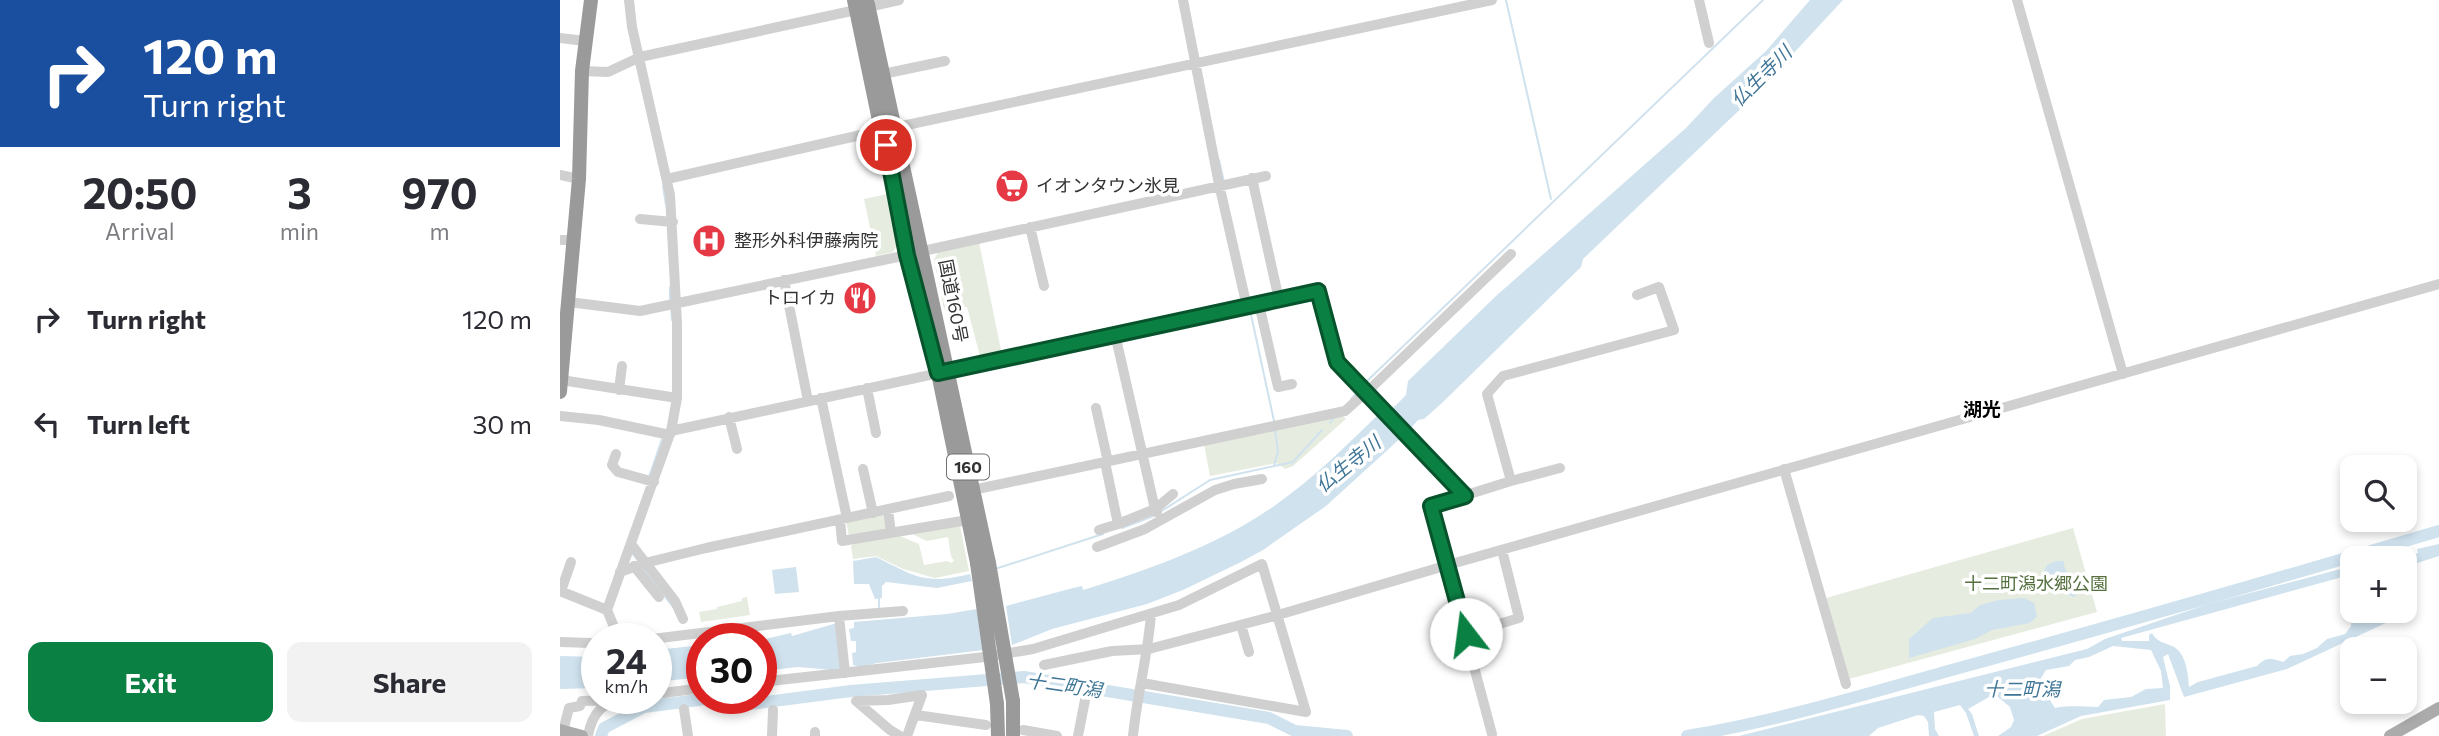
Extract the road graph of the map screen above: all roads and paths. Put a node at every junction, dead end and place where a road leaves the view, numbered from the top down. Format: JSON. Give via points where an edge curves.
{"nodes":[{"id":1,"x":591,"y":0,"type":"edge"},
{"id":2,"x":629,"y":0,"type":"edge"},
{"id":3,"x":899,"y":0,"type":"edge"},
{"id":4,"x":1183,"y":0,"type":"edge"},
{"id":5,"x":1492,"y":0,"type":"edge"},
{"id":6,"x":1699,"y":0,"type":"edge"},
{"id":7,"x":2017,"y":0,"type":"edge"},
{"id":8,"x":861,"y":4,"type":"edge"},
{"id":9,"x":560,"y":38,"type":"edge"},
{"id":10,"x":585,"y":41,"type":"junction"},
{"id":11,"x":1709,"y":43,"type":"dead end"},
{"id":12,"x":640,"y":57,"type":"junction"},
{"id":13,"x":945,"y":61,"type":"dead end"},
{"id":14,"x":1196,"y":62,"type":"junction"},
{"id":15,"x":582,"y":71,"type":"junction"},
{"id":16,"x":883,"y":74,"type":"junction"},
{"id":17,"x":889,"y":129,"type":"junction"},
{"id":18,"x":560,"y":175,"type":"edge"},
{"id":19,"x":1266,"y":176,"type":"dead end"},
{"id":20,"x":1252,"y":178,"type":"junction"},
{"id":21,"x":579,"y":179,"type":"junction"},
{"id":22,"x":667,"y":179,"type":"junction"},
{"id":23,"x":1219,"y":184,"type":"junction"},
{"id":24,"x":640,"y":219,"type":"dead end"},
{"id":25,"x":673,"y":222,"type":"junction"},
{"id":26,"x":1030,"y":227,"type":"junction"},
{"id":27,"x":567,"y":240,"type":"edge"},
{"id":28,"x":923,"y":251,"type":"junction"},
{"id":29,"x":1511,"y":254,"type":"dead end"},
{"id":30,"x":907,"y":255,"type":"junction"},
{"id":31,"x":784,"y":280,"type":"junction"},
{"id":32,"x":2439,"y":284,"type":"edge"},
{"id":33,"x":1044,"y":286,"type":"dead end"},
{"id":34,"x":1637,"y":295,"type":"dead end"},
{"id":35,"x":1279,"y":300,"type":"junction"},
{"id":36,"x":569,"y":302,"type":"junction"},
{"id":37,"x":676,"y":302,"type":"junction"},
{"id":38,"x":1259,"y":304,"type":"junction"},
{"id":39,"x":1247,"y":307,"type":"junction"},
{"id":40,"x":563,"y":317,"type":"edge"},
{"id":41,"x":1115,"y":334,"type":"junction"},
{"id":42,"x":622,"y":366,"type":"dead end"},
{"id":43,"x":943,"y":372,"type":"junction"},
{"id":44,"x":2123,"y":374,"type":"junction"},
{"id":45,"x":561,"y":379,"type":"edge"},
{"id":46,"x":1292,"y":384,"type":"dead end"},
{"id":47,"x":867,"y":388,"type":"junction"},
{"id":48,"x":619,"y":390,"type":"junction"},
{"id":49,"x":677,"y":398,"type":"junction"},
{"id":50,"x":821,"y":398,"type":"junction"},
{"id":51,"x":808,"y":401,"type":"junction"},
{"id":52,"x":1096,"y":408,"type":"dead end"},
{"id":53,"x":560,"y":416,"type":"edge"},
{"id":54,"x":729,"y":417,"type":"junction"},
{"id":55,"x":670,"y":433,"type":"junction"},
{"id":56,"x":876,"y":433,"type":"dead end"},
{"id":57,"x":737,"y":449,"type":"dead end"},
{"id":58,"x":616,"y":454,"type":"dead end"},
{"id":59,"x":1142,"y":454,"type":"junction"},
{"id":60,"x":1106,"y":462,"type":"junction"},
{"id":61,"x":1560,"y":468,"type":"dead end"},
{"id":62,"x":863,"y":469,"type":"dead end"},
{"id":63,"x":1784,"y":469,"type":"junction"},
{"id":64,"x":1262,"y":479,"type":"dead end"},
{"id":65,"x":1511,"y":481,"type":"junction"},
{"id":66,"x":654,"y":482,"type":"junction"},
{"id":67,"x":982,"y":488,"type":"dead end"},
{"id":68,"x":948,"y":495,"type":"dead end"},
{"id":69,"x":1173,"y":495,"type":"dead end"},
{"id":70,"x":1465,"y":496,"type":"junction"},
{"id":71,"x":888,"y":509,"type":"junction"},
{"id":72,"x":1154,"y":509,"type":"junction"},
{"id":73,"x":873,"y":513,"type":"junction"},
{"id":74,"x":843,"y":519,"type":"junction"},
{"id":75,"x":968,"y":520,"type":"junction"},
{"id":76,"x":1162,"y":521,"type":"junction"},
{"id":77,"x":1118,"y":524,"type":"junction"},
{"id":78,"x":1099,"y":530,"type":"dead end"},
{"id":79,"x":891,"y":533,"type":"junction"},
{"id":80,"x":631,"y":544,"type":"junction"},
{"id":81,"x":1097,"y":547,"type":"dead end"},
{"id":82,"x":1502,"y":550,"type":"junction"},
{"id":83,"x":571,"y":562,"type":"dead end"},
{"id":84,"x":645,"y":563,"type":"junction"},
{"id":85,"x":983,"y":563,"type":"junction"},
{"id":86,"x":1448,"y":565,"type":"junction"},
{"id":87,"x":634,"y":566,"type":"junction"},
{"id":88,"x":620,"y":572,"type":"junction"},
{"id":89,"x":561,"y":591,"type":"edge"},
{"id":90,"x":660,"y":597,"type":"dead end"},
{"id":91,"x":607,"y":610,"type":"junction"},
{"id":92,"x":903,"y":611,"type":"dead end"},
{"id":93,"x":1151,"y":614,"type":"junction"},
{"id":94,"x":1278,"y":615,"type":"junction"},
{"id":95,"x":839,"y":616,"type":"junction"},
{"id":96,"x":684,"y":619,"type":"dead end"},
{"id":97,"x":612,"y":623,"type":"edge"},
{"id":98,"x":1241,"y":625,"type":"junction"},
{"id":99,"x":1466,"y":634,"type":"junction"},
{"id":100,"x":672,"y":637,"type":"edge"},
{"id":101,"x":560,"y":642,"type":"edge"},
{"id":102,"x":581,"y":643,"type":"edge"},
{"id":103,"x":1149,"y":649,"type":"junction"},
{"id":104,"x":1249,"y":652,"type":"dead end"},
{"id":105,"x":1044,"y":665,"type":"dead end"},
{"id":106,"x":845,"y":673,"type":"junction"},
{"id":107,"x":777,"y":680,"type":"edge"},
{"id":108,"x":1142,"y":683,"type":"junction"},
{"id":109,"x":1846,"y":684,"type":"dead end"},
{"id":110,"x":1085,"y":699,"type":"dead end"},
{"id":111,"x":581,"y":704,"type":"edge"},
{"id":112,"x":2439,"y":708,"type":"edge"},
{"id":113,"x":684,"y":709,"type":"dead end"},
{"id":114,"x":598,"y":714,"type":"edge"},
{"id":115,"x":772,"y":714,"type":"edge"},
{"id":116,"x":916,"y":715,"type":"junction"},
{"id":117,"x":986,"y":725,"type":"dead end"},
{"id":118,"x":561,"y":731,"type":"edge"},
{"id":119,"x":1018,"y":733,"type":"edge"},
{"id":120,"x":1492,"y":734,"type":"dead end"},
{"id":121,"x":582,"y":736,"type":"edge"},
{"id":122,"x":588,"y":736,"type":"edge"},
{"id":123,"x":688,"y":736,"type":"edge"},
{"id":124,"x":772,"y":736,"type":"edge"},
{"id":125,"x":900,"y":736,"type":"edge"},
{"id":126,"x":907,"y":736,"type":"edge"},
{"id":127,"x":998,"y":736,"type":"edge"},
{"id":128,"x":1057,"y":736,"type":"edge"},
{"id":129,"x":1078,"y":736,"type":"edge"},
{"id":130,"x":1133,"y":736,"type":"edge"},
{"id":131,"x":2390,"y":736,"type":"edge"}],
"edges":[{"from":1,"to":10,"type":"highway"},
{"from":2,"to":12,"type":"street"},
{"from":3,"to":8,"type":"street"},
{"from":4,"to":14,"type":"street"},
{"from":5,"to":14,"type":"street"},
{"from":6,"to":11,"type":"street"},
{"from":7,"to":44,"type":"street"},
{"from":8,"to":12,"type":"street"},
{"from":8,"to":16,"type":"highway","name":"国道160号","number":"160"},
{"from":8,"to":17,"type":"highway","name":"国道160号","number":"160"},
{"from":9,"to":10,"type":"street"},
{"from":10,"to":15,"type":"highway"},
{"from":12,"to":15,"type":"street","via":[[608,72]]},
{"from":12,"to":22,"type":"street"},
{"from":13,"to":16,"type":"street"},
{"from":14,"to":17,"type":"street"},
{"from":14,"to":23,"type":"street"},
{"from":15,"to":21,"type":"highway"},
{"from":16,"to":17,"type":"highway","name":"国道160号","number":"160"},
{"from":17,"to":22,"type":"street"},
{"from":17,"to":28,"type":"highway","name":"国道160号","number":"160"},
{"from":17,"to":30,"type":"highway","name":"国道160号","number":"160"},
{"from":18,"to":21,"type":"street"},
{"from":19,"to":20,"type":"street"},
{"from":20,"to":23,"type":"street"},
{"from":20,"to":35,"type":"street"},
{"from":21,"to":27,"type":"highway"},
{"from":22,"to":25,"type":"street"},
{"from":23,"to":26,"type":"street"},
{"from":23,"to":39,"type":"street"},
{"from":24,"to":25,"type":"street"},
{"from":25,"to":37,"type":"street"},
{"from":26,"to":28,"type":"street"},
{"from":26,"to":33,"type":"street"},
{"from":27,"to":36,"type":"highway"},
{"from":28,"to":43,"type":"highway","name":"国道160号","number":"160"},
{"from":29,"to":59,"type":"street","via":[[1345,411]]},
{"from":30,"to":31,"type":"street"},
{"from":30,"to":43,"type":"highway","name":"国道160号","number":"160"},
{"from":31,"to":37,"type":"street"},
{"from":31,"to":51,"type":"street"},
{"from":32,"to":44,"type":"street"},
{"from":34,"to":65,"type":"street","via":[[1659,287],[1674,330],[1503,376],[1487,394]]},
{"from":35,"to":38,"type":"street"},
{"from":35,"to":70,"type":"street","via":[[1318,291],[1337,362]]},
{"from":36,"to":37,"type":"street","via":[[640,311]]},
{"from":36,"to":40,"type":"highway"},
{"from":37,"to":49,"type":"street"},
{"from":38,"to":39,"type":"street"},
{"from":38,"to":46,"type":"street","via":[[1278,387]]},
{"from":39,"to":41,"type":"street"},
{"from":40,"to":45,"type":"highway"},
{"from":41,"to":43,"type":"street"},
{"from":41,"to":59,"type":"street"},
{"from":42,"to":48,"type":"street"},
{"from":43,"to":47,"type":"street"},
{"from":43,"to":75,"type":"highway","name":"国道160号","number":"160"},
{"from":43,"to":85,"type":"highway","name":"国道160号","number":"160"},
{"from":44,"to":63,"type":"street"},
{"from":45,"to":48,"type":"street"},
{"from":47,"to":50,"type":"street"},
{"from":47,"to":56,"type":"street"},
{"from":48,"to":49,"type":"street"},
{"from":49,"to":55,"type":"street"},
{"from":50,"to":51,"type":"street"},
{"from":50,"to":74,"type":"street"},
{"from":51,"to":54,"type":"street"},
{"from":52,"to":60,"type":"street"},
{"from":53,"to":55,"type":"street"},
{"from":54,"to":55,"type":"street"},
{"from":54,"to":57,"type":"street"},
{"from":55,"to":66,"type":"street"},
{"from":58,"to":66,"type":"street","via":[[612,465],[618,472]]},
{"from":59,"to":60,"type":"street"},
{"from":59,"to":72,"type":"street"},
{"from":60,"to":67,"type":"street"},
{"from":60,"to":77,"type":"street"},
{"from":61,"to":65,"type":"street"},
{"from":62,"to":73,"type":"street"},
{"from":63,"to":82,"type":"street"},
{"from":63,"to":109,"type":"street"},
{"from":64,"to":76,"type":"street","via":[[1215,490]]},
{"from":65,"to":70,"type":"street"},
{"from":66,"to":80,"type":"street"},
{"from":68,"to":71,"type":"street"},
{"from":69,"to":72,"type":"street"},
{"from":70,"to":86,"type":"street","via":[[1431,506]]},
{"from":71,"to":73,"type":"street"},
{"from":71,"to":79,"type":"street"},
{"from":72,"to":76,"type":"street"},
{"from":72,"to":77,"type":"street"},
{"from":73,"to":74,"type":"street"},
{"from":74,"to":79,"type":"street","via":[[842,541]]},
{"from":74,"to":84,"type":"street"},
{"from":75,"to":79,"type":"street"},
{"from":75,"to":85,"type":"highway","name":"国道160号","number":"160"},
{"from":76,"to":81,"type":"street"},
{"from":77,"to":78,"type":"street"},
{"from":80,"to":84,"type":"street"},
{"from":80,"to":88,"type":"street"},
{"from":82,"to":86,"type":"street"},
{"from":82,"to":99,"type":"street","via":[[1519,618]]},
{"from":83,"to":89,"type":"street"},
{"from":84,"to":87,"type":"street"},
{"from":84,"to":96,"type":"street"},
{"from":85,"to":119,"type":"highway","name":"国道160号","number":"160","bridge":true},
{"from":85,"to":127,"type":"highway","name":"国道160号","number":"160","bridge":true},
{"from":86,"to":94,"type":"street"},
{"from":86,"to":99,"type":"street"},
{"from":87,"to":88,"type":"street"},
{"from":87,"to":90,"type":"street"},
{"from":88,"to":91,"type":"street"},
{"from":89,"to":91,"type":"street"},
{"from":91,"to":97,"type":"street"},
{"from":92,"to":95,"type":"street"},
{"from":93,"to":94,"type":"street","via":[[1262,564]]},
{"from":93,"to":103,"type":"street"},
{"from":93,"to":106,"type":"street","via":[[1033,649]]},
{"from":94,"to":98,"type":"street"},
{"from":94,"to":108,"type":"street","via":[[1306,712]]},
{"from":95,"to":100,"type":"street"},
{"from":95,"to":106,"type":"street"},
{"from":98,"to":103,"type":"street"},
{"from":98,"to":104,"type":"street"},
{"from":99,"to":120,"type":"street"},
{"from":101,"to":102,"type":"street"},
{"from":103,"to":105,"type":"street","via":[[1112,651]]},
{"from":103,"to":108,"type":"street"},
{"from":106,"to":107,"type":"street"},
{"from":108,"to":130,"type":"street"},
{"from":110,"to":129,"type":"street"},
{"from":111,"to":118,"type":"street","via":[[569,708]]},
{"from":112,"to":131,"type":"main road"},
{"from":113,"to":123,"type":"street"},
{"from":114,"to":122,"type":"street"},
{"from":115,"to":124,"type":"street"},
{"from":116,"to":117,"type":"street"},
{"from":116,"to":125,"type":"street","via":[[922,695],[856,701]]},
{"from":116,"to":126,"type":"street"},
{"from":118,"to":121,"type":"main road"},
{"from":119,"to":128,"type":"street"}]}
